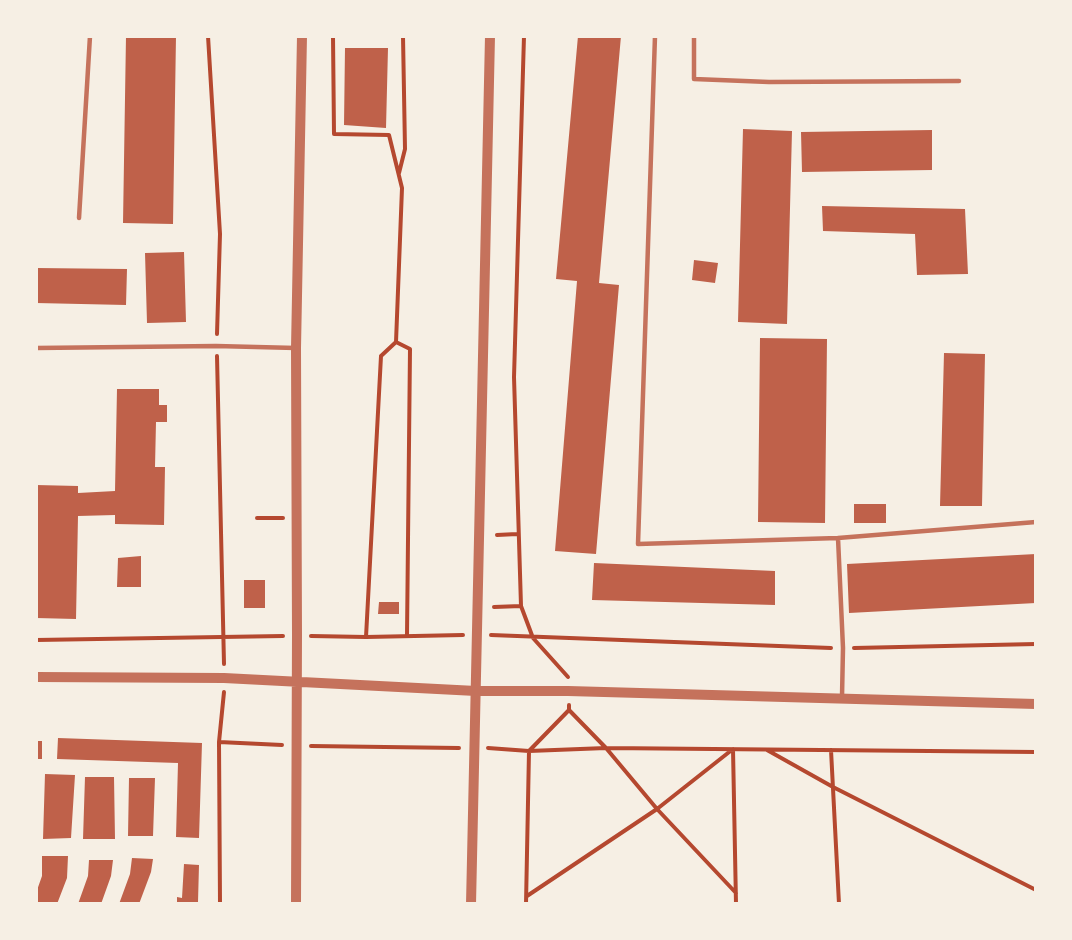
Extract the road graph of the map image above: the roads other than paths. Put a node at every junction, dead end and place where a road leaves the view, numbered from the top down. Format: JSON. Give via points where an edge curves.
{"nodes":[{"id":1,"x":90,"y":36,"type":"edge"},
{"id":2,"x":302,"y":36,"type":"edge"},
{"id":3,"x":490,"y":36,"type":"edge"},
{"id":4,"x":655,"y":36,"type":"edge"},
{"id":5,"x":694,"y":36,"type":"edge"},
{"id":6,"x":959,"y":81,"type":"dead end"},
{"id":7,"x":80,"y":218,"type":"dead end"},
{"id":8,"x":36,"y":348,"type":"edge"},
{"id":9,"x":296,"y":348,"type":"junction"},
{"id":10,"x":1036,"y":522,"type":"edge"},
{"id":11,"x":838,"y":538,"type":"junction"},
{"id":12,"x":36,"y":677,"type":"edge"},
{"id":13,"x":297,"y":682,"type":"junction"},
{"id":14,"x":476,"y":691,"type":"junction"},
{"id":15,"x":842,"y":699,"type":"junction"},
{"id":16,"x":1036,"y":704,"type":"edge"},
{"id":17,"x":296,"y":904,"type":"edge"},
{"id":18,"x":471,"y":904,"type":"edge"}],
"edges":[{"from":1,"to":7,"type":"lane"},
{"from":2,"to":9,"type":"street"},
{"from":3,"to":14,"type":"street"},
{"from":4,"to":11,"type":"lane","via":[[638,544]]},
{"from":5,"to":6,"type":"lane","via":[[694,79]]},
{"from":8,"to":9,"type":"lane"},
{"from":9,"to":13,"type":"street"},
{"from":10,"to":11,"type":"lane"},
{"from":11,"to":15,"type":"lane"},
{"from":12,"to":13,"type":"street"},
{"from":13,"to":14,"type":"street"},
{"from":13,"to":17,"type":"street"},
{"from":14,"to":15,"type":"street"},
{"from":14,"to":18,"type":"street"},
{"from":15,"to":16,"type":"street"}]}
